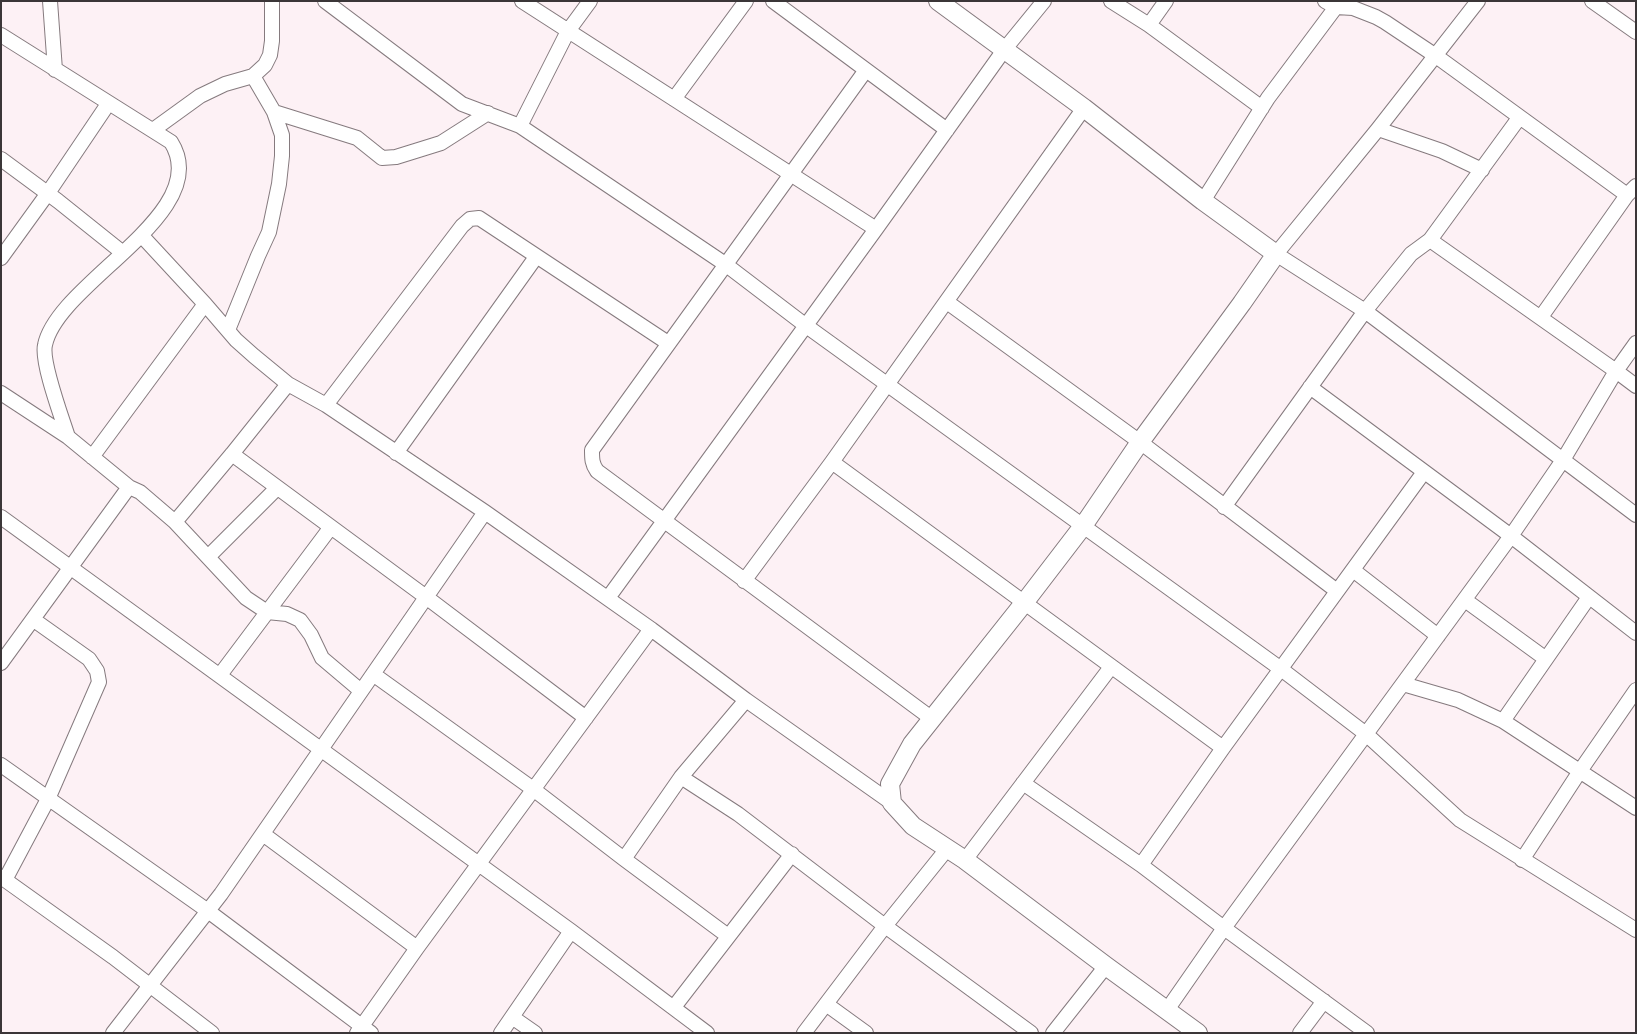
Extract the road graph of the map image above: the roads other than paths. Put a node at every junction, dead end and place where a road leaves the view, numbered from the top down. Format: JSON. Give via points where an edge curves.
{"nodes":[{"id":1,"x":50,"y":1,"type":"edge"},
{"id":2,"x":272,"y":1,"type":"edge"},
{"id":3,"x":325,"y":1,"type":"edge"},
{"id":4,"x":522,"y":1,"type":"edge"},
{"id":5,"x":590,"y":1,"type":"edge"},
{"id":6,"x":746,"y":1,"type":"edge"},
{"id":7,"x":773,"y":1,"type":"edge"},
{"id":8,"x":938,"y":1,"type":"edge"},
{"id":9,"x":1044,"y":1,"type":"edge"},
{"id":10,"x":1111,"y":1,"type":"edge"},
{"id":11,"x":1166,"y":1,"type":"edge"},
{"id":12,"x":1478,"y":1,"type":"edge"},
{"id":13,"x":1592,"y":1,"type":"edge"},
{"id":14,"x":1331,"y":4,"type":"edge"},
{"id":15,"x":1149,"y":25,"type":"junction"},
{"id":16,"x":568,"y":31,"type":"junction"},
{"id":17,"x":1636,"y":32,"type":"edge"},
{"id":18,"x":1,"y":35,"type":"edge"},
{"id":19,"x":1004,"y":50,"type":"junction"},
{"id":20,"x":1436,"y":56,"type":"junction"},
{"id":21,"x":55,"y":70,"type":"junction"},
{"id":22,"x":866,"y":70,"type":"junction"},
{"id":23,"x":254,"y":76,"type":"junction"},
{"id":24,"x":674,"y":99,"type":"junction"},
{"id":25,"x":108,"y":104,"type":"junction"},
{"id":26,"x":1084,"y":108,"type":"junction"},
{"id":27,"x":1262,"y":108,"type":"junction"},
{"id":28,"x":274,"y":112,"type":"junction"},
{"id":29,"x":488,"y":113,"type":"junction"},
{"id":30,"x":1520,"y":118,"type":"junction"},
{"id":31,"x":520,"y":126,"type":"junction"},
{"id":32,"x":1378,"y":129,"type":"junction"},
{"id":33,"x":153,"y":130,"type":"junction"},
{"id":34,"x":948,"y":130,"type":"junction"},
{"id":35,"x":1,"y":159,"type":"edge"},
{"id":36,"x":1482,"y":170,"type":"junction"},
{"id":37,"x":792,"y":174,"type":"junction"},
{"id":38,"x":1631,"y":191,"type":"edge"},
{"id":39,"x":48,"y":193,"type":"junction"},
{"id":40,"x":1203,"y":201,"type":"junction"},
{"id":41,"x":876,"y":229,"type":"junction"},
{"id":42,"x":142,"y":236,"type":"junction"},
{"id":43,"x":1430,"y":240,"type":"junction"},
{"id":44,"x":123,"y":253,"type":"junction"},
{"id":45,"x":1276,"y":254,"type":"junction"},
{"id":46,"x":536,"y":257,"type":"junction"},
{"id":47,"x":1,"y":258,"type":"edge"},
{"id":48,"x":725,"y":264,"type":"junction"},
{"id":49,"x":947,"y":302,"type":"junction"},
{"id":50,"x":205,"y":304,"type":"junction"},
{"id":51,"x":1365,"y":311,"type":"junction"},
{"id":52,"x":1541,"y":317,"type":"junction"},
{"id":53,"x":804,"y":325,"type":"junction"},
{"id":54,"x":228,"y":330,"type":"junction"},
{"id":55,"x":668,"y":343,"type":"junction"},
{"id":56,"x":1636,"y":343,"type":"edge"},
{"id":57,"x":1616,"y":371,"type":"junction"},
{"id":58,"x":288,"y":384,"type":"junction"},
{"id":59,"x":887,"y":384,"type":"junction"},
{"id":60,"x":1636,"y":386,"type":"edge"},
{"id":61,"x":1310,"y":387,"type":"junction"},
{"id":62,"x":1,"y":393,"type":"edge"},
{"id":63,"x":326,"y":406,"type":"junction"},
{"id":64,"x":68,"y":437,"type":"junction"},
{"id":65,"x":1140,"y":442,"type":"junction"},
{"id":66,"x":396,"y":453,"type":"junction"},
{"id":67,"x":232,"y":454,"type":"junction"},
{"id":68,"x":92,"y":457,"type":"junction"},
{"id":69,"x":1563,"y":460,"type":"junction"},
{"id":70,"x":832,"y":462,"type":"junction"},
{"id":71,"x":1424,"y":472,"type":"junction"},
{"id":72,"x":129,"y":487,"type":"junction"},
{"id":73,"x":277,"y":488,"type":"junction"},
{"id":74,"x":1224,"y":506,"type":"junction"},
{"id":75,"x":485,"y":512,"type":"junction"},
{"id":76,"x":1636,"y":515,"type":"edge"},
{"id":77,"x":1,"y":517,"type":"edge"},
{"id":78,"x":664,"y":521,"type":"junction"},
{"id":79,"x":175,"y":522,"type":"junction"},
{"id":80,"x":1082,"y":526,"type":"junction"},
{"id":81,"x":331,"y":527,"type":"junction"},
{"id":82,"x":1511,"y":536,"type":"junction"},
{"id":83,"x":208,"y":556,"type":"junction"},
{"id":84,"x":72,"y":568,"type":"junction"},
{"id":85,"x":1353,"y":570,"type":"junction"},
{"id":86,"x":744,"y":581,"type":"junction"},
{"id":87,"x":1337,"y":591,"type":"junction"},
{"id":88,"x":1589,"y":596,"type":"junction"},
{"id":89,"x":426,"y":597,"type":"junction"},
{"id":90,"x":608,"y":598,"type":"junction"},
{"id":91,"x":1465,"y":600,"type":"junction"},
{"id":92,"x":1024,"y":603,"type":"junction"},
{"id":93,"x":268,"y":612,"type":"junction"},
{"id":94,"x":34,"y":620,"type":"junction"},
{"id":95,"x":651,"y":629,"type":"junction"},
{"id":96,"x":1636,"y":632,"type":"edge"},
{"id":97,"x":1438,"y":636,"type":"junction"},
{"id":98,"x":6,"y":646,"type":"edge"},
{"id":99,"x":1546,"y":659,"type":"junction"},
{"id":100,"x":1,"y":663,"type":"edge"},
{"id":101,"x":1111,"y":667,"type":"junction"},
{"id":102,"x":1281,"y":669,"type":"junction"},
{"id":103,"x":373,"y":674,"type":"junction"},
{"id":104,"x":220,"y":675,"type":"junction"},
{"id":105,"x":1403,"y":684,"type":"junction"},
{"id":106,"x":1636,"y":690,"type":"edge"},
{"id":107,"x":361,"y":691,"type":"junction"},
{"id":108,"x":746,"y":700,"type":"junction"},
{"id":109,"x":586,"y":718,"type":"junction"},
{"id":110,"x":931,"y":718,"type":"junction"},
{"id":111,"x":1503,"y":722,"type":"junction"},
{"id":112,"x":1366,"y":734,"type":"junction"},
{"id":113,"x":1223,"y":748,"type":"junction"},
{"id":114,"x":322,"y":749,"type":"junction"},
{"id":115,"x":1,"y":765,"type":"edge"},
{"id":116,"x":1580,"y":771,"type":"junction"},
{"id":117,"x":681,"y":777,"type":"junction"},
{"id":118,"x":1023,"y":782,"type":"junction"},
{"id":119,"x":534,"y":789,"type":"junction"},
{"id":120,"x":48,"y":798,"type":"junction"},
{"id":121,"x":892,"y":803,"type":"junction"},
{"id":122,"x":1636,"y":808,"type":"edge"},
{"id":123,"x":263,"y":834,"type":"junction"},
{"id":124,"x":947,"y":849,"type":"junction"},
{"id":125,"x":792,"y":854,"type":"junction"},
{"id":126,"x":624,"y":859,"type":"junction"},
{"id":127,"x":964,"y":860,"type":"junction"},
{"id":128,"x":1522,"y":860,"type":"junction"},
{"id":129,"x":479,"y":865,"type":"junction"},
{"id":130,"x":1141,"y":865,"type":"junction"},
{"id":131,"x":3,"y":879,"type":"edge"},
{"id":132,"x":208,"y":911,"type":"junction"},
{"id":133,"x":885,"y":926,"type":"junction"},
{"id":134,"x":1224,"y":928,"type":"junction"},
{"id":135,"x":1636,"y":930,"type":"edge"},
{"id":136,"x":571,"y":931,"type":"junction"},
{"id":137,"x":728,"y":936,"type":"junction"},
{"id":138,"x":417,"y":948,"type":"junction"},
{"id":139,"x":1106,"y":966,"type":"junction"},
{"id":140,"x":150,"y":986,"type":"junction"},
{"id":141,"x":1324,"y":1001,"type":"junction"},
{"id":142,"x":826,"y":1004,"type":"junction"},
{"id":143,"x":674,"y":1007,"type":"junction"},
{"id":144,"x":1167,"y":1010,"type":"junction"},
{"id":145,"x":512,"y":1017,"type":"junction"},
{"id":146,"x":363,"y":1030,"type":"edge"},
{"id":147,"x":1194,"y":1032,"type":"edge"},
{"id":148,"x":113,"y":1033,"type":"edge"},
{"id":149,"x":212,"y":1033,"type":"edge"},
{"id":150,"x":500,"y":1033,"type":"edge"},
{"id":151,"x":535,"y":1033,"type":"edge"},
{"id":152,"x":707,"y":1033,"type":"edge"},
{"id":153,"x":804,"y":1033,"type":"edge"},
{"id":154,"x":866,"y":1033,"type":"edge"},
{"id":155,"x":1031,"y":1033,"type":"edge"},
{"id":156,"x":1053,"y":1033,"type":"edge"},
{"id":157,"x":1300,"y":1033,"type":"edge"},
{"id":158,"x":1367,"y":1033,"type":"edge"}],
"edges":[{"from":1,"to":21,"type":"street"},
{"from":2,"to":23,"type":"street","via":[[270,55]]},
{"from":3,"to":29,"type":"street","via":[[462,104]]},
{"from":4,"to":16,"type":"street"},
{"from":5,"to":16,"type":"street"},
{"from":6,"to":24,"type":"street"},
{"from":7,"to":22,"type":"street"},
{"from":8,"to":19,"type":"street"},
{"from":9,"to":19,"type":"street"},
{"from":10,"to":15,"type":"street"},
{"from":11,"to":15,"type":"street"},
{"from":12,"to":20,"type":"street"},
{"from":13,"to":17,"type":"street"},
{"from":14,"to":20,"type":"street","via":[[1376,17]]},
{"from":14,"to":27,"type":"street"},
{"from":15,"to":27,"type":"street"},
{"from":16,"to":24,"type":"street"},
{"from":16,"to":31,"type":"street"},
{"from":18,"to":21,"type":"street"},
{"from":19,"to":26,"type":"street"},
{"from":19,"to":34,"type":"street"},
{"from":20,"to":30,"type":"street"},
{"from":20,"to":32,"type":"street"},
{"from":21,"to":25,"type":"street"},
{"from":22,"to":34,"type":"street"},
{"from":22,"to":37,"type":"street"},
{"from":23,"to":28,"type":"street"},
{"from":23,"to":33,"type":"street","via":[[225,84],[200,96]]},
{"from":24,"to":37,"type":"street"},
{"from":25,"to":33,"type":"street"},
{"from":25,"to":39,"type":"street"},
{"from":26,"to":40,"type":"street"},
{"from":26,"to":49,"type":"street"},
{"from":27,"to":40,"type":"street"},
{"from":28,"to":29,"type":"street","via":[[357,138],[382,158],[441,143]]},
{"from":28,"to":54,"type":"street","via":[[282,135],[282,156],[274,216]]},
{"from":29,"to":31,"type":"street"},
{"from":30,"to":36,"type":"street"},
{"from":30,"to":38,"type":"street"},
{"from":31,"to":48,"type":"street"},
{"from":32,"to":36,"type":"street","via":[[1442,151]]},
{"from":32,"to":45,"type":"street"},
{"from":33,"to":42,"type":"street","via":[[171,142],[178,154],[178,178],[171,198]]},
{"from":34,"to":41,"type":"street"},
{"from":35,"to":39,"type":"street"},
{"from":36,"to":43,"type":"street"},
{"from":37,"to":41,"type":"street"},
{"from":37,"to":48,"type":"street"},
{"from":38,"to":52,"type":"street"},
{"from":39,"to":44,"type":"street"},
{"from":39,"to":47,"type":"street"},
{"from":40,"to":45,"type":"street"},
{"from":41,"to":53,"type":"street"},
{"from":42,"to":44,"type":"street"},
{"from":42,"to":50,"type":"street"},
{"from":43,"to":51,"type":"street","via":[[1411,254]]},
{"from":43,"to":52,"type":"street"},
{"from":44,"to":64,"type":"street","via":[[89,284],[48,333],[44,348],[50,380]]},
{"from":45,"to":51,"type":"street"},
{"from":45,"to":65,"type":"street"},
{"from":46,"to":55,"type":"street"},
{"from":46,"to":63,"type":"street","via":[[479,218],[470,219]]},
{"from":46,"to":66,"type":"street"},
{"from":48,"to":53,"type":"street"},
{"from":48,"to":55,"type":"street"},
{"from":49,"to":59,"type":"street"},
{"from":49,"to":65,"type":"street"},
{"from":50,"to":54,"type":"street"},
{"from":50,"to":68,"type":"street"},
{"from":51,"to":61,"type":"street"},
{"from":51,"to":69,"type":"street"},
{"from":52,"to":57,"type":"street"},
{"from":53,"to":59,"type":"street"},
{"from":53,"to":78,"type":"street"},
{"from":54,"to":58,"type":"street"},
{"from":55,"to":78,"type":"street","via":[[592,450],[593,465],[597,471]]},
{"from":56,"to":57,"type":"street"},
{"from":57,"to":60,"type":"street"},
{"from":57,"to":69,"type":"street"},
{"from":58,"to":63,"type":"street"},
{"from":58,"to":67,"type":"street"},
{"from":59,"to":70,"type":"street"},
{"from":59,"to":80,"type":"street"},
{"from":61,"to":71,"type":"street"},
{"from":61,"to":74,"type":"street"},
{"from":62,"to":64,"type":"street"},
{"from":63,"to":66,"type":"street"},
{"from":64,"to":68,"type":"street"},
{"from":65,"to":74,"type":"street"},
{"from":65,"to":80,"type":"street"},
{"from":66,"to":75,"type":"street"},
{"from":67,"to":73,"type":"street"},
{"from":67,"to":79,"type":"street"},
{"from":68,"to":72,"type":"street"},
{"from":69,"to":76,"type":"street"},
{"from":69,"to":82,"type":"street"},
{"from":70,"to":86,"type":"street"},
{"from":70,"to":92,"type":"street"},
{"from":71,"to":82,"type":"street"},
{"from":71,"to":85,"type":"street"},
{"from":72,"to":79,"type":"street","via":[[140,492]]},
{"from":72,"to":84,"type":"street"},
{"from":73,"to":81,"type":"street"},
{"from":73,"to":83,"type":"street"},
{"from":74,"to":87,"type":"street"},
{"from":75,"to":89,"type":"street"},
{"from":75,"to":90,"type":"street"},
{"from":77,"to":84,"type":"street"},
{"from":78,"to":86,"type":"street"},
{"from":78,"to":90,"type":"street"},
{"from":79,"to":83,"type":"street"},
{"from":80,"to":92,"type":"street"},
{"from":80,"to":102,"type":"street"},
{"from":81,"to":89,"type":"street"},
{"from":81,"to":93,"type":"street"},
{"from":82,"to":88,"type":"street"},
{"from":82,"to":91,"type":"street"},
{"from":83,"to":93,"type":"street","via":[[246,598]]},
{"from":84,"to":94,"type":"street"},
{"from":84,"to":104,"type":"street"},
{"from":85,"to":87,"type":"street"},
{"from":85,"to":97,"type":"street"},
{"from":86,"to":110,"type":"street"},
{"from":87,"to":102,"type":"street"},
{"from":88,"to":96,"type":"street"},
{"from":88,"to":99,"type":"street"},
{"from":89,"to":103,"type":"street"},
{"from":89,"to":109,"type":"street"},
{"from":90,"to":95,"type":"street"},
{"from":91,"to":97,"type":"street"},
{"from":91,"to":99,"type":"street"},
{"from":92,"to":101,"type":"street"},
{"from":92,"to":110,"type":"street"},
{"from":93,"to":104,"type":"street"},
{"from":93,"to":107,"type":"street","via":[[287,614],[300,620],[312,635],[322,658]]},
{"from":94,"to":98,"type":"street"},
{"from":94,"to":120,"type":"street","via":[[90,659],[97,670],[99,682]]},
{"from":95,"to":108,"type":"street"},
{"from":95,"to":109,"type":"street"},
{"from":97,"to":105,"type":"street"},
{"from":98,"to":100,"type":"street"},
{"from":99,"to":111,"type":"street"},
{"from":101,"to":113,"type":"street"},
{"from":101,"to":118,"type":"street"},
{"from":102,"to":112,"type":"street"},
{"from":102,"to":113,"type":"street"},
{"from":103,"to":107,"type":"street"},
{"from":103,"to":119,"type":"street"},
{"from":104,"to":114,"type":"street"},
{"from":105,"to":111,"type":"street","via":[[1458,700]]},
{"from":105,"to":112,"type":"street"},
{"from":106,"to":116,"type":"street"},
{"from":107,"to":114,"type":"street"},
{"from":108,"to":117,"type":"street"},
{"from":108,"to":121,"type":"street"},
{"from":109,"to":119,"type":"street"},
{"from":110,"to":121,"type":"street","via":[[890,784]]},
{"from":111,"to":116,"type":"street"},
{"from":112,"to":128,"type":"street","via":[[1460,820]]},
{"from":112,"to":134,"type":"street"},
{"from":113,"to":130,"type":"street"},
{"from":114,"to":123,"type":"street"},
{"from":114,"to":129,"type":"street"},
{"from":115,"to":120,"type":"street"},
{"from":116,"to":122,"type":"street"},
{"from":116,"to":128,"type":"street"},
{"from":117,"to":125,"type":"street"},
{"from":117,"to":126,"type":"street"},
{"from":118,"to":127,"type":"street"},
{"from":118,"to":130,"type":"street"},
{"from":119,"to":126,"type":"street"},
{"from":119,"to":129,"type":"street"},
{"from":120,"to":131,"type":"street"},
{"from":120,"to":132,"type":"street"},
{"from":121,"to":124,"type":"street","via":[[913,826]]},
{"from":123,"to":132,"type":"street"},
{"from":123,"to":138,"type":"street"},
{"from":124,"to":127,"type":"street"},
{"from":124,"to":133,"type":"street"},
{"from":125,"to":133,"type":"street"},
{"from":125,"to":137,"type":"street"},
{"from":126,"to":137,"type":"street"},
{"from":127,"to":139,"type":"street"},
{"from":128,"to":135,"type":"street"},
{"from":129,"to":136,"type":"street"},
{"from":129,"to":138,"type":"street"},
{"from":130,"to":134,"type":"street"},
{"from":131,"to":140,"type":"street"},
{"from":132,"to":140,"type":"street"},
{"from":132,"to":146,"type":"street"},
{"from":133,"to":142,"type":"street"},
{"from":133,"to":155,"type":"street"},
{"from":134,"to":141,"type":"street"},
{"from":134,"to":144,"type":"street"},
{"from":136,"to":143,"type":"street"},
{"from":136,"to":145,"type":"street"},
{"from":137,"to":143,"type":"street"},
{"from":138,"to":146,"type":"street"},
{"from":139,"to":144,"type":"street"},
{"from":139,"to":156,"type":"street"},
{"from":140,"to":148,"type":"street"},
{"from":140,"to":149,"type":"street"},
{"from":141,"to":157,"type":"street"},
{"from":141,"to":158,"type":"street"},
{"from":142,"to":153,"type":"street"},
{"from":142,"to":154,"type":"street"},
{"from":143,"to":152,"type":"street"},
{"from":144,"to":147,"type":"street"},
{"from":145,"to":150,"type":"street"},
{"from":145,"to":151,"type":"street"}]}
